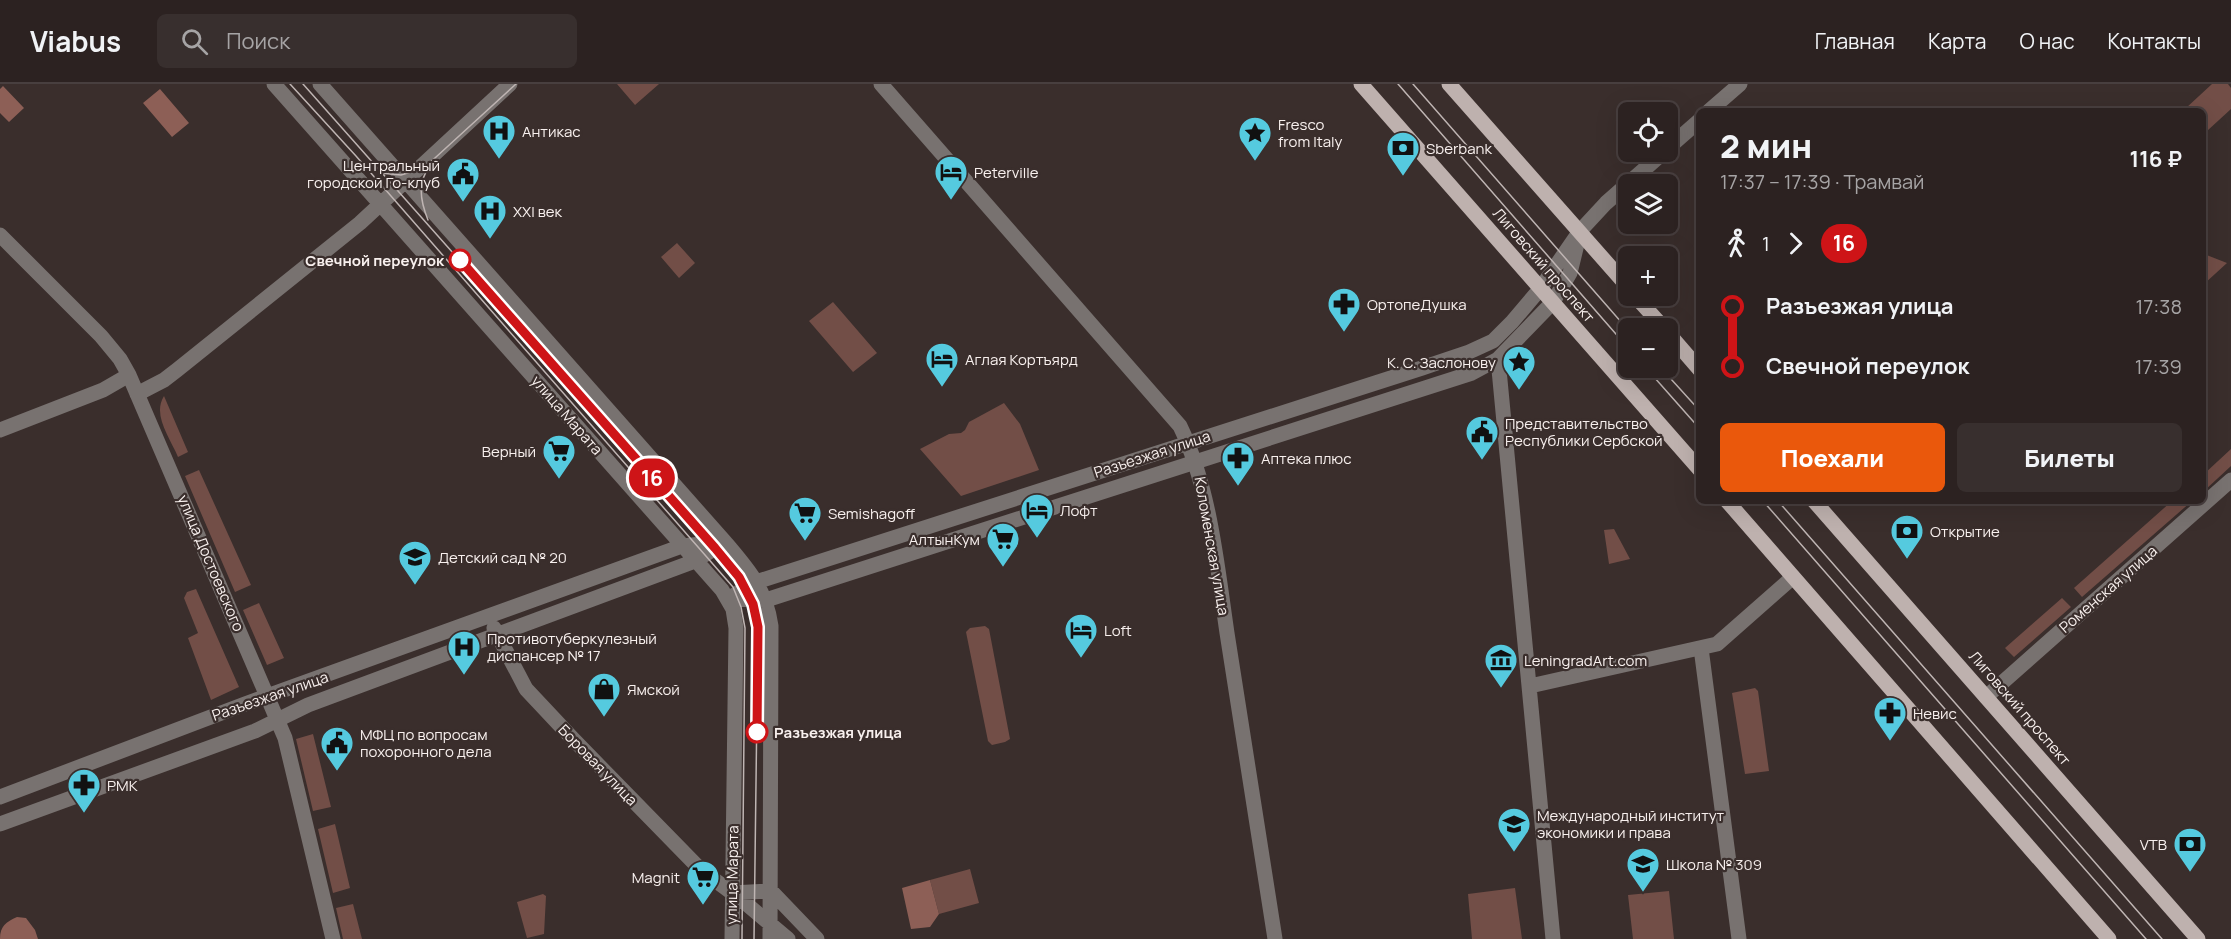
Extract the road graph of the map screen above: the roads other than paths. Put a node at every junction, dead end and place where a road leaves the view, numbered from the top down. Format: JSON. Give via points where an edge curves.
{"nodes":[{"id":1,"x":274,"y":84,"type":"edge"},
{"id":2,"x":320,"y":84,"type":"edge"},
{"id":3,"x":510,"y":84,"type":"edge"},
{"id":4,"x":882,"y":84,"type":"edge"},
{"id":5,"x":1362,"y":84,"type":"edge"},
{"id":6,"x":1449,"y":84,"type":"edge"},
{"id":7,"x":1740,"y":84,"type":"edge"},
{"id":8,"x":1712,"y":108,"type":"edge"},
{"id":9,"x":1696,"y":124,"type":"edge"},
{"id":10,"x":1678,"y":139,"type":"edge"},
{"id":11,"x":1653,"y":162,"type":"edge"},
{"id":12,"x":405,"y":179,"type":"junction"},
{"id":13,"x":380,"y":204,"type":"junction"},
{"id":14,"x":1580,"y":231,"type":"junction"},
{"id":15,"x":0,"y":235,"type":"edge"},
{"id":16,"x":1618,"y":275,"type":"edge"},
{"id":17,"x":1540,"y":289,"type":"junction"},
{"id":18,"x":1553,"y":303,"type":"junction"},
{"id":19,"x":1644,"y":306,"type":"edge"},
{"id":20,"x":1655,"y":318,"type":"edge"},
{"id":21,"x":1678,"y":345,"type":"edge"},
{"id":22,"x":1498,"y":359,"type":"junction"},
{"id":23,"x":1696,"y":365,"type":"edge"},
{"id":24,"x":129,"y":375,"type":"junction"},
{"id":25,"x":137,"y":394,"type":"junction"},
{"id":26,"x":0,"y":430,"type":"edge"},
{"id":27,"x":1189,"y":443,"type":"junction"},
{"id":28,"x":1196,"y":462,"type":"junction"},
{"id":29,"x":1696,"y":465,"type":"edge"},
{"id":30,"x":2231,"y":480,"type":"edge"},
{"id":31,"x":2206,"y":502,"type":"edge"},
{"id":32,"x":1730,"y":504,"type":"edge"},
{"id":33,"x":1817,"y":504,"type":"edge"},
{"id":34,"x":2204,"y":504,"type":"edge"},
{"id":35,"x":725,"y":542,"type":"junction"},
{"id":36,"x":682,"y":546,"type":"junction"},
{"id":37,"x":695,"y":561,"type":"junction"},
{"id":38,"x":1793,"y":577,"type":"junction"},
{"id":39,"x":756,"y":582,"type":"junction"},
{"id":40,"x":728,"y":599,"type":"junction"},
{"id":41,"x":766,"y":600,"type":"junction"},
{"id":42,"x":490,"y":616,"type":"junction"},
{"id":43,"x":497,"y":636,"type":"junction"},
{"id":44,"x":1701,"y":648,"type":"junction"},
{"id":45,"x":1530,"y":686,"type":"junction"},
{"id":46,"x":268,"y":696,"type":"junction"},
{"id":47,"x":1986,"y":697,"type":"junction"},
{"id":48,"x":278,"y":720,"type":"junction"},
{"id":49,"x":0,"y":797,"type":"edge"},
{"id":50,"x":0,"y":824,"type":"edge"},
{"id":51,"x":771,"y":891,"type":"junction"},
{"id":52,"x":732,"y":893,"type":"junction"},
{"id":53,"x":770,"y":931,"type":"edge"},
{"id":54,"x":333,"y":939,"type":"edge"},
{"id":55,"x":732,"y":939,"type":"edge"},
{"id":56,"x":788,"y":939,"type":"edge"},
{"id":57,"x":817,"y":939,"type":"edge"},
{"id":58,"x":1275,"y":939,"type":"edge"},
{"id":59,"x":1553,"y":939,"type":"edge"},
{"id":60,"x":1739,"y":939,"type":"edge"},
{"id":61,"x":2109,"y":939,"type":"edge"},
{"id":62,"x":2198,"y":939,"type":"edge"}],
"edges":[{"from":1,"to":13,"type":"street","name":"улица Марата"},
{"from":2,"to":12,"type":"street"},
{"from":3,"to":12,"type":"street"},
{"from":4,"to":27,"type":"street","name":"Коломенская улица","via":[[1180,426]]},
{"from":5,"to":17,"type":"main road","name":"Лиговский проспект"},
{"from":6,"to":14,"type":"main road"},
{"from":7,"to":8,"type":"street"},
{"from":9,"to":10,"type":"street"},
{"from":11,"to":14,"type":"street"},
{"from":12,"to":13,"type":"street"},
{"from":12,"to":35,"type":"street"},
{"from":13,"to":25,"type":"street","via":[[177,370]]},
{"from":13,"to":36,"type":"street","name":"улица Марата"},
{"from":14,"to":16,"type":"main road"},
{"from":14,"to":17,"type":"street"},
{"from":14,"to":18,"type":"street","name":"Разъезжая улица","via":[[1570,273]]},
{"from":15,"to":24,"type":"street","name":"улица Достоевского","via":[[107,342]]},
{"from":17,"to":18,"type":"main road","name":"Лиговский проспект"},
{"from":17,"to":27,"type":"street","name":"Разъезжая улица","via":[[1493,341],[1469,352]]},
{"from":18,"to":22,"type":"street","name":"Разъезжая улица"},
{"from":18,"to":29,"type":"main road","name":"Лиговский проспект"},
{"from":19,"to":20,"type":"main road"},
{"from":21,"to":23,"type":"main road"},
{"from":22,"to":28,"type":"street","name":"Разъезжая улица","via":[[1429,388]]},
{"from":22,"to":45,"type":"street"},
{"from":24,"to":25,"type":"street","name":"улица Достоевского"},
{"from":24,"to":26,"type":"street","via":[[103,390]]},
{"from":25,"to":46,"type":"street","name":"улица Достоевского"},
{"from":27,"to":28,"type":"street","name":"Коломенская улица"},
{"from":27,"to":39,"type":"street","name":"Разъезжая улица"},
{"from":28,"to":41,"type":"street","name":"Разъезжая улица"},
{"from":28,"to":58,"type":"street","name":"Коломенская улица","via":[[1218,570]]},
{"from":30,"to":31,"type":"street","name":"Роменская улица"},
{"from":32,"to":38,"type":"main road"},
{"from":33,"to":47,"type":"main road","name":"Лиговский проспект"},
{"from":34,"to":47,"type":"street","name":"Роменская улица"},
{"from":35,"to":36,"type":"street","name":"Разъезжая улица"},
{"from":35,"to":37,"type":"street","name":"Разъезжая улица"},
{"from":35,"to":39,"type":"street"},
{"from":36,"to":37,"type":"street","name":"улица Марата"},
{"from":36,"to":42,"type":"street","name":"Разъезжая улица"},
{"from":37,"to":40,"type":"street","name":"улица Марата"},
{"from":37,"to":43,"type":"street","name":"Разъезжая улица"},
{"from":38,"to":44,"type":"street","via":[[1717,644]]},
{"from":38,"to":61,"type":"main road"},
{"from":39,"to":40,"type":"street","name":"Разъезжая улица"},
{"from":39,"to":41,"type":"street"},
{"from":40,"to":41,"type":"street","name":"Разъезжая улица"},
{"from":40,"to":52,"type":"street","name":"улица Марата","via":[[736,628]]},
{"from":41,"to":51,"type":"street","via":[[771,626]]},
{"from":42,"to":43,"type":"street","name":"Боровая улица"},
{"from":42,"to":46,"type":"street","name":"Разъезжая улица"},
{"from":43,"to":48,"type":"street","name":"Разъезжая улица","via":[[308,705]]},
{"from":43,"to":52,"type":"street","name":"Боровая улица","via":[[526,689],[700,869]]},
{"from":44,"to":45,"type":"street"},
{"from":44,"to":60,"type":"street"},
{"from":45,"to":59,"type":"street"},
{"from":46,"to":48,"type":"street","name":"улица Достоевского"},
{"from":46,"to":49,"type":"street","name":"Разъезжая улица"},
{"from":47,"to":62,"type":"main road","name":"Лиговский проспект"},
{"from":48,"to":50,"type":"street","name":"Разъезжая улица"},
{"from":48,"to":54,"type":"street","name":"улица Достоевского"},
{"from":51,"to":52,"type":"street"},
{"from":51,"to":53,"type":"street"},
{"from":51,"to":57,"type":"street"},
{"from":52,"to":53,"type":"street","name":"Боровая улица"},
{"from":52,"to":55,"type":"street","name":"улица Марата"},
{"from":53,"to":56,"type":"street","name":"Боровая улица"}]}
